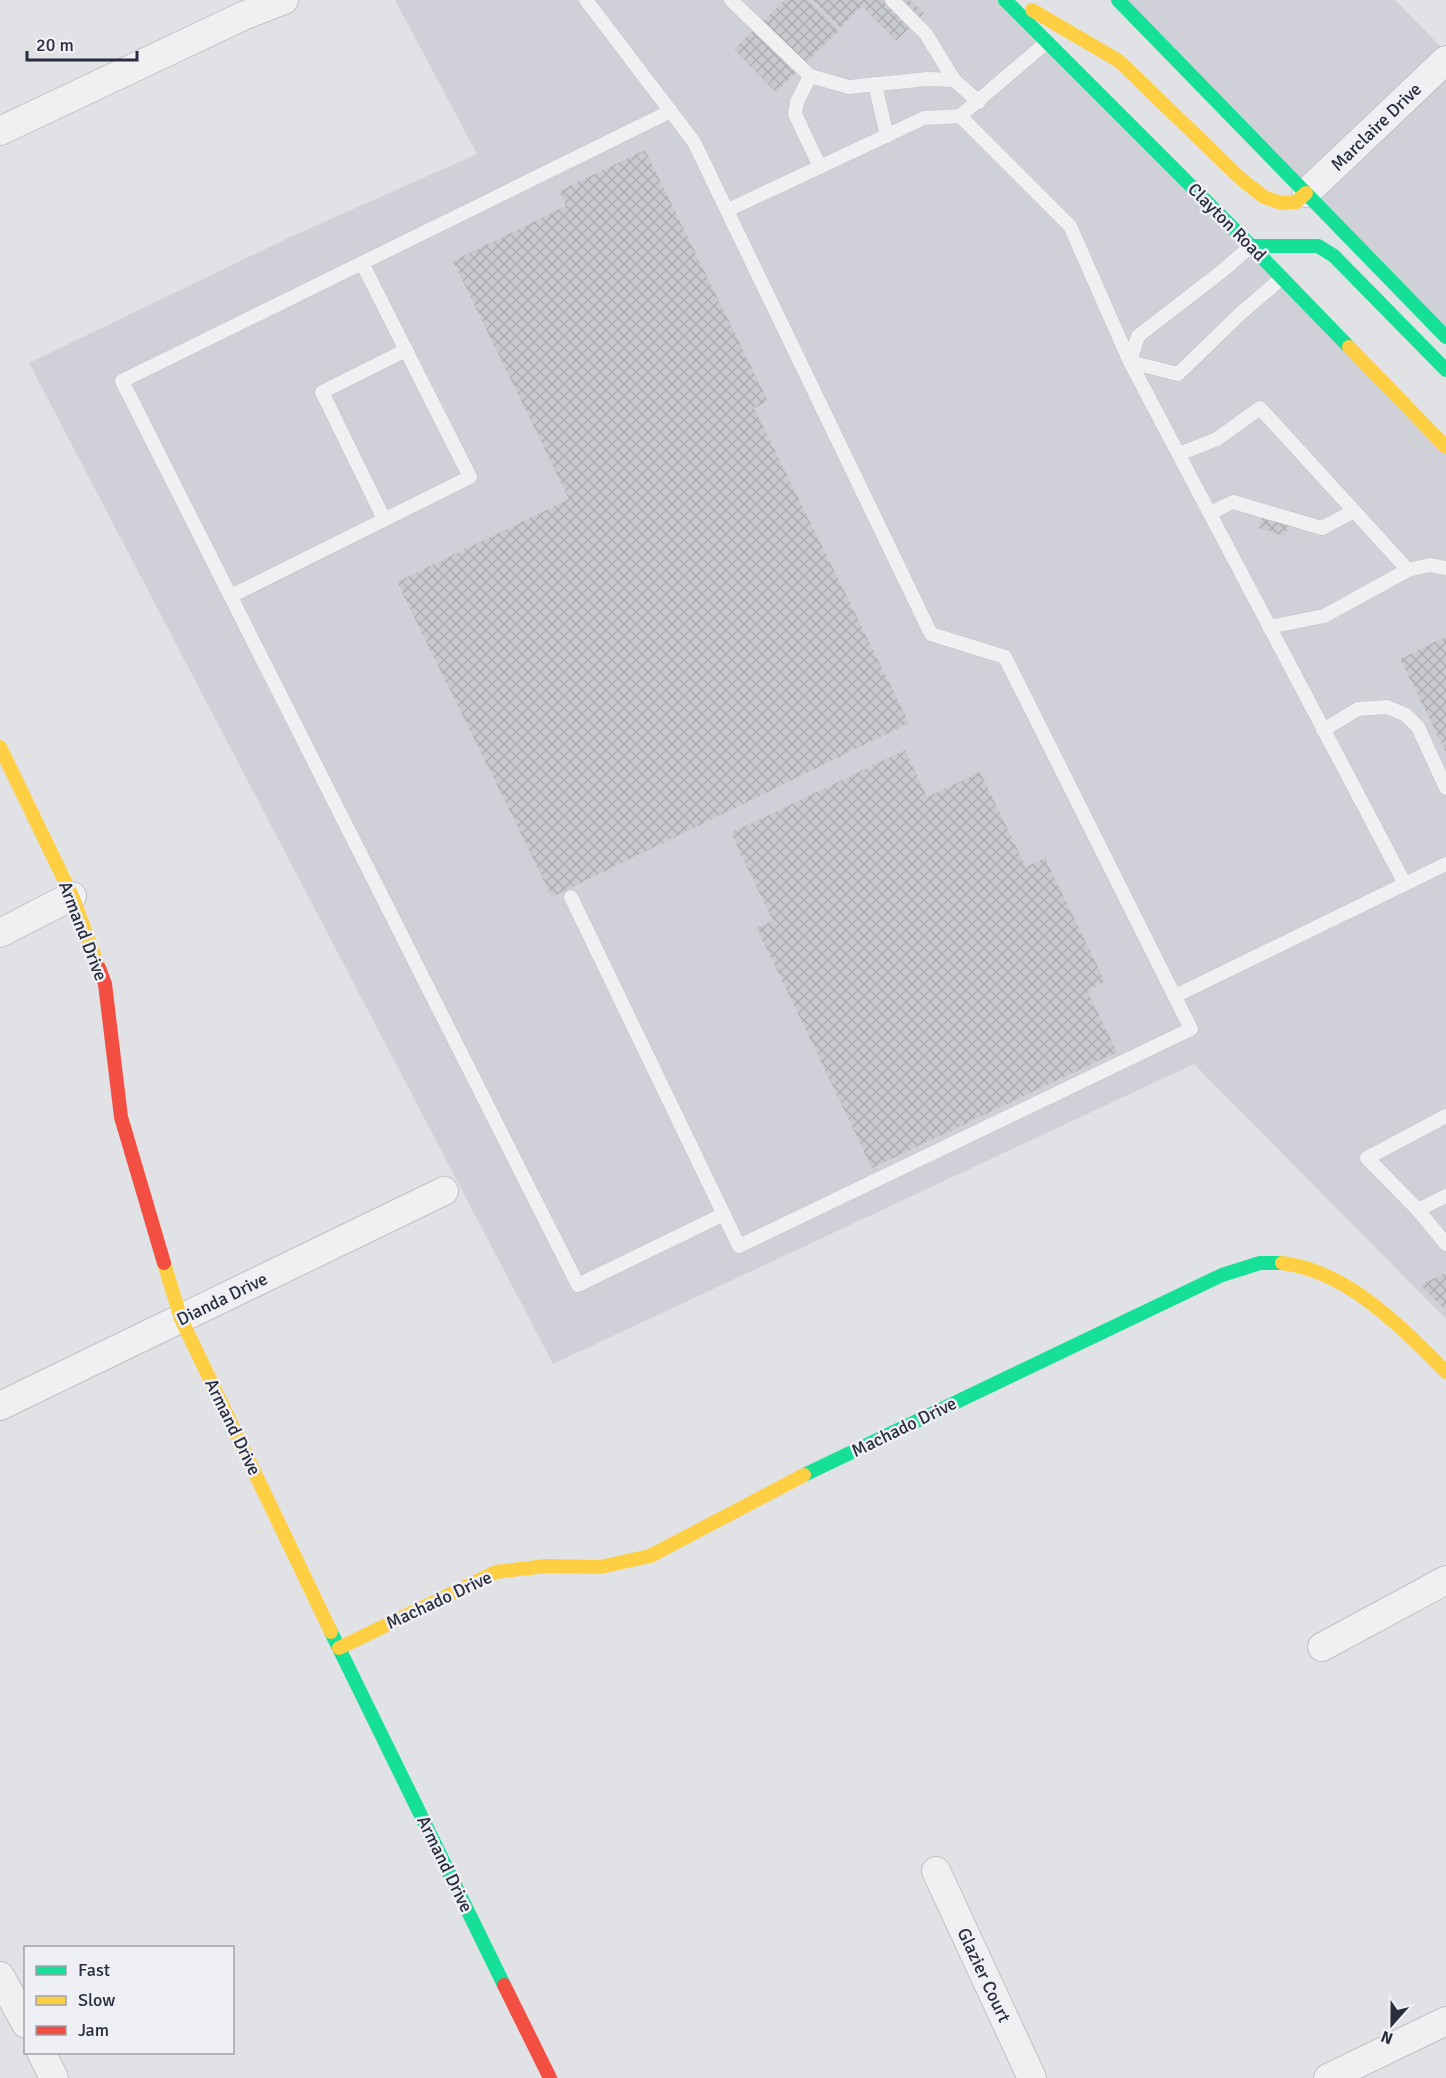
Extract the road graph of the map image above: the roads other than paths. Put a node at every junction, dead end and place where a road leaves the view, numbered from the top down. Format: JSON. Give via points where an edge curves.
{"nodes":[{"id":1,"x":284,"y":0,"type":"edge"},
{"id":2,"x":586,"y":0,"type":"edge"},
{"id":3,"x":731,"y":0,"type":"edge"},
{"id":4,"x":892,"y":0,"type":"edge"},
{"id":5,"x":1005,"y":0,"type":"edge"},
{"id":6,"x":1014,"y":0,"type":"edge"},
{"id":7,"x":1118,"y":0,"type":"edge"},
{"id":8,"x":1047,"y":42,"type":"junction"},
{"id":9,"x":1446,"y":60,"type":"edge"},
{"id":10,"x":810,"y":76,"type":"junction"},
{"id":11,"x":954,"y":80,"type":"junction"},
{"id":12,"x":875,"y":84,"type":"junction"},
{"id":13,"x":979,"y":102,"type":"junction"},
{"id":14,"x":671,"y":111,"type":"junction"},
{"id":15,"x":960,"y":116,"type":"junction"},
{"id":16,"x":0,"y":131,"type":"edge"},
{"id":17,"x":887,"y":136,"type":"junction"},
{"id":18,"x":820,"y":167,"type":"junction"},
{"id":19,"x":1306,"y":193,"type":"junction"},
{"id":20,"x":728,"y":210,"type":"junction"},
{"id":21,"x":1251,"y":246,"type":"junction"},
{"id":22,"x":362,"y":263,"type":"junction"},
{"id":23,"x":1282,"y":278,"type":"junction"},
{"id":24,"x":1446,"y":337,"type":"edge"},
{"id":25,"x":406,"y":350,"type":"junction"},
{"id":26,"x":1130,"y":362,"type":"junction"},
{"id":27,"x":1446,"y":370,"type":"edge"},
{"id":28,"x":1446,"y":447,"type":"edge"},
{"id":29,"x":1179,"y":454,"type":"junction"},
{"id":30,"x":1354,"y":511,"type":"junction"},
{"id":31,"x":1210,"y":513,"type":"junction"},
{"id":32,"x":384,"y":519,"type":"junction"},
{"id":33,"x":1446,"y":568,"type":"edge"},
{"id":34,"x":1408,"y":570,"type":"junction"},
{"id":35,"x":231,"y":596,"type":"junction"},
{"id":36,"x":1269,"y":627,"type":"junction"},
{"id":37,"x":1323,"y":729,"type":"junction"},
{"id":38,"x":0,"y":747,"type":"edge"},
{"id":39,"x":1446,"y":788,"type":"edge"},
{"id":40,"x":1446,"y":864,"type":"edge"},
{"id":41,"x":1405,"y":884,"type":"junction"},
{"id":42,"x":72,"y":896,"type":"junction"},
{"id":43,"x":571,"y":897,"type":"dead end"},
{"id":44,"x":0,"y":933,"type":"edge"},
{"id":45,"x":1175,"y":996,"type":"junction"},
{"id":46,"x":1446,"y":1116,"type":"edge"},
{"id":47,"x":444,"y":1191,"type":"dead end"},
{"id":48,"x":1446,"y":1196,"type":"edge"},
{"id":49,"x":1418,"y":1210,"type":"junction"},
{"id":50,"x":724,"y":1214,"type":"junction"},
{"id":51,"x":1446,"y":1244,"type":"edge"},
{"id":52,"x":181,"y":1319,"type":"junction"},
{"id":53,"x":1446,"y":1372,"type":"edge"},
{"id":54,"x":0,"y":1406,"type":"edge"},
{"id":55,"x":1446,"y":1580,"type":"edge"},
{"id":56,"x":1322,"y":1647,"type":"dead end"},
{"id":57,"x":339,"y":1648,"type":"junction"},
{"id":58,"x":936,"y":1871,"type":"dead end"},
{"id":59,"x":0,"y":1976,"type":"edge"},
{"id":60,"x":24,"y":2020,"type":"edge"},
{"id":61,"x":1446,"y":2021,"type":"edge"},
{"id":62,"x":42,"y":2054,"type":"edge"},
{"id":63,"x":54,"y":2078,"type":"edge"},
{"id":64,"x":550,"y":2078,"type":"edge"},
{"id":65,"x":1032,"y":2078,"type":"edge"},
{"id":66,"x":1328,"y":2078,"type":"edge"}],
"edges":[{"from":1,"to":16,"type":"street"},
{"from":2,"to":14,"type":"lane"},
{"from":3,"to":10,"type":"lane"},
{"from":4,"to":11,"type":"lane","via":[[926,34]]},
{"from":5,"to":8,"type":"street","name":"Clayton Road"},
{"from":6,"to":19,"type":"street","via":[[1119,61],[1264,197],[1281,203],[1296,202]]},
{"from":7,"to":19,"type":"street"},
{"from":8,"to":13,"type":"lane"},
{"from":8,"to":21,"type":"street","name":"Clayton Road"},
{"from":9,"to":19,"type":"street","name":"Marclaire Drive"},
{"from":10,"to":12,"type":"lane","via":[[849,87]]},
{"from":10,"to":18,"type":"lane","via":[[795,114]]},
{"from":11,"to":12,"type":"lane","via":[[927,78]]},
{"from":11,"to":13,"type":"lane"},
{"from":12,"to":17,"type":"lane"},
{"from":13,"to":15,"type":"lane"},
{"from":14,"to":20,"type":"lane","via":[[694,142]]},
{"from":14,"to":22,"type":"lane"},
{"from":15,"to":17,"type":"lane","via":[[924,118]]},
{"from":15,"to":26,"type":"lane","via":[[1070,226]]},
{"from":17,"to":18,"type":"lane"},
{"from":18,"to":20,"type":"lane"},
{"from":19,"to":24,"type":"street"},
{"from":20,"to":45,"type":"lane","via":[[931,634],[1005,657]]},
{"from":21,"to":23,"type":"street","name":"Clayton Road"},
{"from":21,"to":26,"type":"lane","via":[[1138,336]]},
{"from":21,"to":27,"type":"street","via":[[1318,246],[1334,256]]},
{"from":22,"to":25,"type":"lane"},
{"from":22,"to":35,"type":"lane","via":[[122,381]]},
{"from":23,"to":26,"type":"lane","via":[[1178,374]]},
{"from":23,"to":28,"type":"street","name":"Clayton Road"},
{"from":25,"to":32,"type":"lane","via":[[322,392]]},
{"from":25,"to":32,"type":"lane","via":[[470,477]]},
{"from":26,"to":29,"type":"lane"},
{"from":29,"to":30,"type":"lane","via":[[1217,440],[1260,408]]},
{"from":29,"to":31,"type":"lane"},
{"from":30,"to":31,"type":"lane","via":[[1322,528],[1233,502]]},
{"from":30,"to":34,"type":"lane"},
{"from":31,"to":36,"type":"lane"},
{"from":32,"to":35,"type":"lane"},
{"from":33,"to":34,"type":"lane","via":[[1430,565]]},
{"from":34,"to":36,"type":"lane","via":[[1324,616]]},
{"from":35,"to":50,"type":"lane","via":[[578,1285]]},
{"from":36,"to":37,"type":"lane"},
{"from":37,"to":39,"type":"lane","via":[[1358,710],[1388,707],[1406,715],[1418,727]]},
{"from":37,"to":41,"type":"lane"},
{"from":38,"to":42,"type":"street","name":"Armand Drive"},
{"from":40,"to":41,"type":"lane"},
{"from":41,"to":45,"type":"lane"},
{"from":42,"to":44,"type":"street"},
{"from":42,"to":52,"type":"street","name":"Armand Drive","via":[[105,984],[121,1118]]},
{"from":43,"to":50,"type":"lane"},
{"from":45,"to":50,"type":"lane","via":[[1191,1029],[739,1246]]},
{"from":46,"to":49,"type":"lane","via":[[1367,1158]]},
{"from":47,"to":52,"type":"street","name":"Dianda Drive"},
{"from":48,"to":49,"type":"lane"},
{"from":49,"to":51,"type":"lane"},
{"from":52,"to":54,"type":"street","name":"Dianda Drive"},
{"from":52,"to":57,"type":"street","name":"Armand Drive"},
{"from":53,"to":57,"type":"street","name":"Machado Drive","via":[[1409,1335],[1345,1285],[1306,1267],[1270,1262],[1222,1275],[825,1464],[650,1556],[600,1567],[546,1566],[496,1572]]},
{"from":55,"to":56,"type":"street"},
{"from":57,"to":64,"type":"street","name":"Armand Drive"},
{"from":58,"to":65,"type":"street","name":"Glazier Court"},
{"from":59,"to":60,"type":"street"},
{"from":61,"to":66,"type":"street"},
{"from":62,"to":63,"type":"street"}]}
